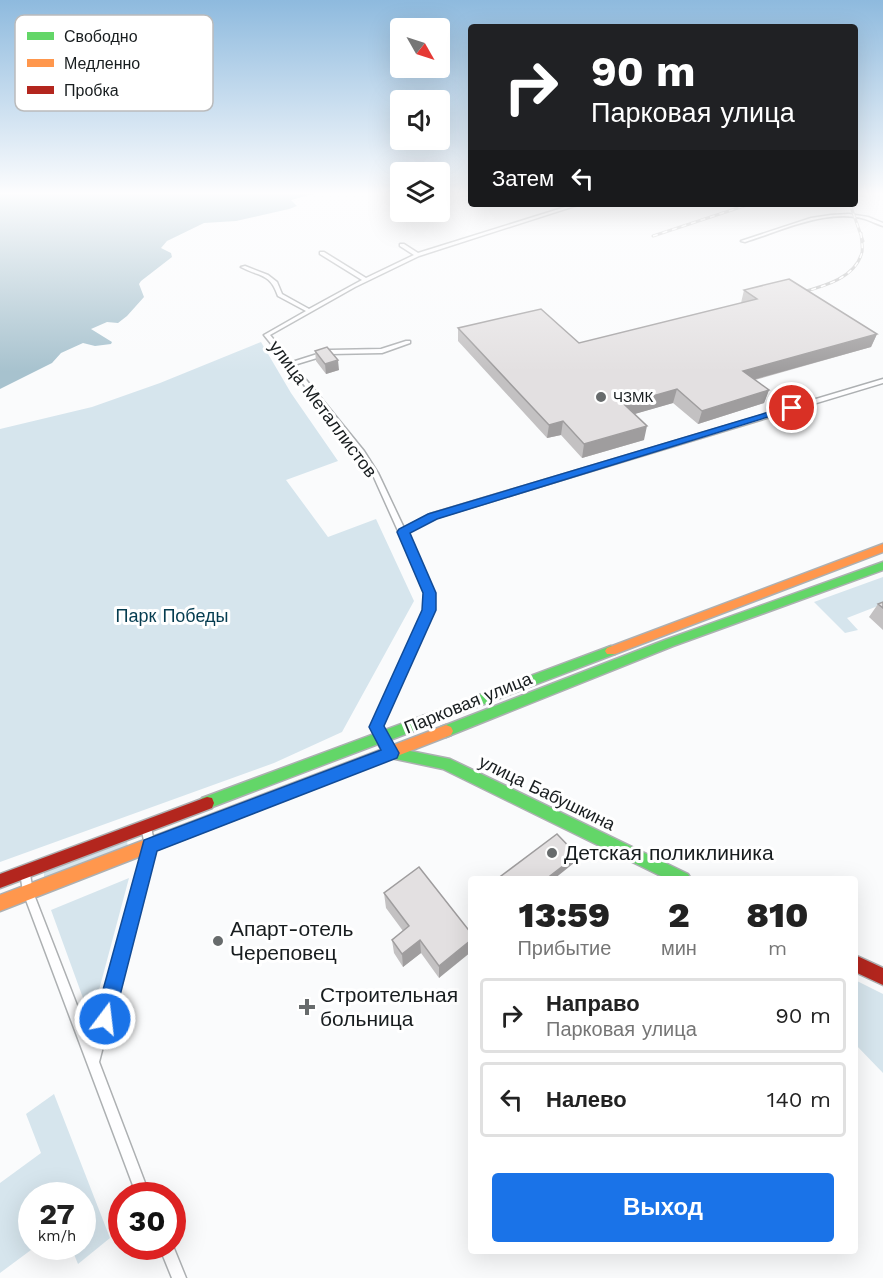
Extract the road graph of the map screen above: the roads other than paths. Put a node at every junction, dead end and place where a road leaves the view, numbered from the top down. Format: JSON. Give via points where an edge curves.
{"nodes":[{"id":1,"x":322,"y":253,"type":"dead end"},
{"id":2,"x":413,"y":253,"type":"edge"},
{"id":3,"x":424,"y":253,"type":"edge"},
{"id":4,"x":417,"y":255,"type":"junction"},
{"id":5,"x":243,"y":267,"type":"dead end"},
{"id":6,"x":366,"y":280,"type":"junction"},
{"id":7,"x":310,"y":311,"type":"junction"},
{"id":8,"x":408,"y":342,"type":"dead end"},
{"id":9,"x":292,"y":364,"type":"junction"},
{"id":10,"x":883,"y":381,"type":"edge"},
{"id":11,"x":403,"y":532,"type":"junction"},
{"id":12,"x":883,"y":548,"type":"edge"},
{"id":13,"x":883,"y":566,"type":"edge"},
{"id":14,"x":381,"y":737,"type":"junction"},
{"id":15,"x":391,"y":753,"type":"junction"},
{"id":16,"x":146,"y":826,"type":"junction"},
{"id":17,"x":150,"y":846,"type":"junction"},
{"id":18,"x":25,"y":872,"type":"junction"},
{"id":19,"x":677,"y":876,"type":"edge"},
{"id":20,"x":0,"y":881,"type":"edge"},
{"id":21,"x":28,"y":892,"type":"junction"},
{"id":22,"x":0,"y":903,"type":"edge"},
{"id":23,"x":858,"y":964,"type":"edge"},
{"id":24,"x":883,"y":976,"type":"edge"},
{"id":25,"x":93,"y":1062,"type":"junction"},
{"id":26,"x":139,"y":1182,"type":"edge"},
{"id":27,"x":172,"y":1260,"type":"edge"},
{"id":28,"x":179,"y":1278,"type":"edge"}],
"edges":[{"from":1,"to":6,"type":"street"},
{"from":2,"to":4,"type":"street"},
{"from":3,"to":4,"type":"street","name":"улица Металлистов"},
{"from":4,"to":6,"type":"street","name":"улица Металлистов"},
{"from":5,"to":7,"type":"street","via":[[274,280],[280,295]]},
{"from":6,"to":7,"type":"street","name":"улица Металлистов"},
{"from":7,"to":9,"type":"street","name":"улица Металлистов","via":[[267,335]]},
{"from":8,"to":9,"type":"street","via":[[382,351],[330,352]]},
{"from":9,"to":11,"type":"street","name":"улица Металлистов","via":[[375,473]]},
{"from":10,"to":11,"type":"street","via":[[433,516]]},
{"from":11,"to":14,"type":"street","name":"улица Металлистов","via":[[430,593],[429,610],[376,727]]},
{"from":12,"to":14,"type":"main road","name":"Парковая улица"},
{"from":13,"to":15,"type":"main road","name":"Парковая улица","via":[[669,643]]},
{"from":14,"to":15,"type":"main road"},
{"from":14,"to":16,"type":"main road","name":"Парковая улица"},
{"from":15,"to":17,"type":"main road","name":"Парковая улица"},
{"from":15,"to":19,"type":"main road","name":"улица Бабушкина","via":[[445,763]]},
{"from":16,"to":17,"type":"street"},
{"from":16,"to":18,"type":"main road","name":"Парковая улица"},
{"from":17,"to":21,"type":"main road","name":"Парковая улица"},
{"from":17,"to":25,"type":"street"},
{"from":18,"to":20,"type":"main road","name":"Парковая улица"},
{"from":18,"to":21,"type":"street"},
{"from":21,"to":22,"type":"main road","name":"Парковая улица"},
{"from":21,"to":25,"type":"street"},
{"from":23,"to":24,"type":"main road"},
{"from":25,"to":26,"type":"street"},
{"from":27,"to":28,"type":"street"}]}
